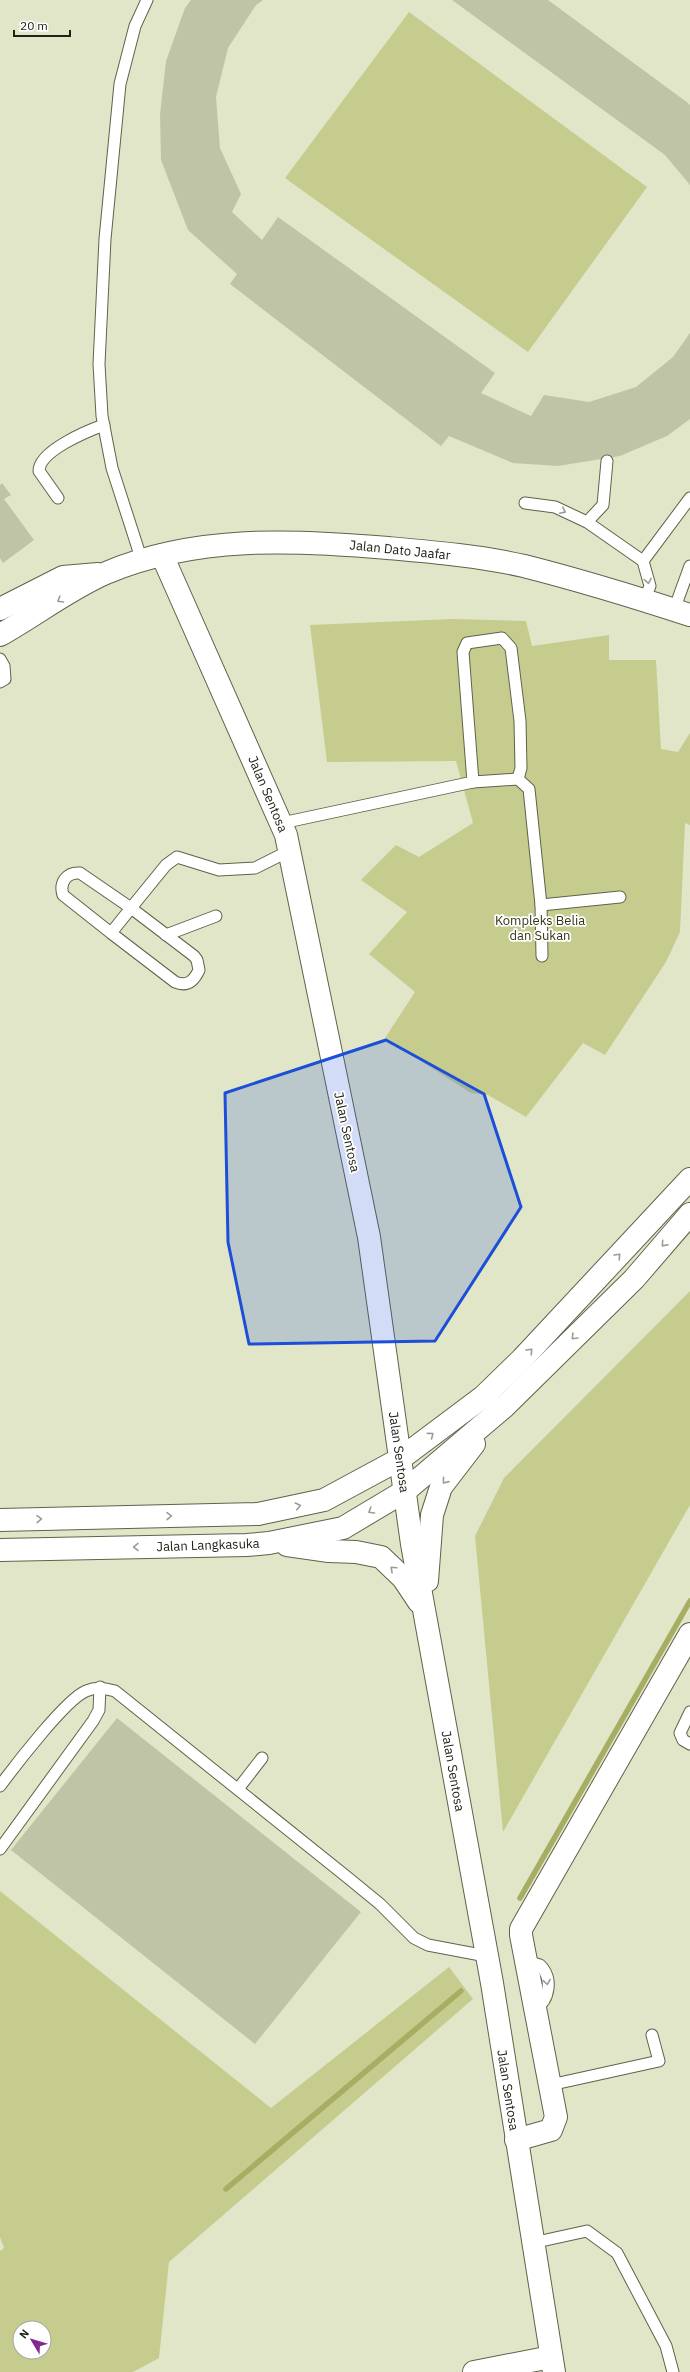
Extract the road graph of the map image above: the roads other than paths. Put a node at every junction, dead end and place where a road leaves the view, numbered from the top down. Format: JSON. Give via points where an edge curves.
{"nodes":[{"id":1,"x":147,"y":0,"type":"edge"},
{"id":2,"x":104,"y":425,"type":"junction"},
{"id":3,"x":607,"y":461,"type":"dead end"},
{"id":4,"x":58,"y":498,"type":"dead end"},
{"id":5,"x":690,"y":498,"type":"edge"},
{"id":6,"x":525,"y":503,"type":"dead end"},
{"id":7,"x":587,"y":522,"type":"junction"},
{"id":8,"x":152,"y":558,"type":"junction"},
{"id":9,"x":643,"y":561,"type":"junction"},
{"id":10,"x":690,"y":566,"type":"edge"},
{"id":11,"x":106,"y":573,"type":"junction"},
{"id":12,"x":644,"y":601,"type":"junction"},
{"id":13,"x":2,"y":603,"type":"edge"},
{"id":14,"x":682,"y":612,"type":"edge"},
{"id":15,"x":0,"y":635,"type":"edge"},
{"id":16,"x":0,"y":660,"type":"edge"},
{"id":17,"x":0,"y":682,"type":"edge"},
{"id":18,"x":518,"y":779,"type":"junction"},
{"id":19,"x":473,"y":782,"type":"junction"},
{"id":20,"x":282,"y":823,"type":"junction"},
{"id":21,"x":289,"y":851,"type":"junction"},
{"id":22,"x":620,"y":897,"type":"dead end"},
{"id":23,"x":541,"y":905,"type":"junction"},
{"id":24,"x":131,"y":908,"type":"junction"},
{"id":25,"x":216,"y":916,"type":"dead end"},
{"id":26,"x":111,"y":933,"type":"junction"},
{"id":27,"x":166,"y":935,"type":"junction"},
{"id":28,"x":542,"y":956,"type":"dead end"},
{"id":29,"x":690,"y":1179,"type":"edge"},
{"id":30,"x":690,"y":1214,"type":"edge"},
{"id":31,"x":505,"y":1406,"type":"junction"},
{"id":32,"x":400,"y":1459,"type":"junction"},
{"id":33,"x":404,"y":1491,"type":"junction"},
{"id":34,"x":0,"y":1520,"type":"edge"},
{"id":35,"x":269,"y":1543,"type":"junction"},
{"id":36,"x":0,"y":1550,"type":"edge"},
{"id":37,"x":425,"y":1612,"type":"junction"},
{"id":38,"x":690,"y":1634,"type":"edge"},
{"id":39,"x":100,"y":1687,"type":"junction"},
{"id":40,"x":690,"y":1712,"type":"edge"},
{"id":41,"x":690,"y":1744,"type":"edge"},
{"id":42,"x":262,"y":1758,"type":"dead end"},
{"id":43,"x":0,"y":1786,"type":"edge"},
{"id":44,"x":238,"y":1789,"type":"junction"},
{"id":45,"x":0,"y":1849,"type":"edge"},
{"id":46,"x":486,"y":1956,"type":"junction"},
{"id":47,"x":652,"y":2035,"type":"dead end"},
{"id":48,"x":550,"y":2085,"type":"junction"},
{"id":49,"x":516,"y":2140,"type":"junction"},
{"id":50,"x":532,"y":2243,"type":"junction"},
{"id":51,"x":552,"y":2364,"type":"edge"},
{"id":52,"x":474,"y":2372,"type":"edge"},
{"id":53,"x":673,"y":2372,"type":"edge"}],
"edges":[{"from":1,"to":2,"type":"lane","via":[[135,26],[120,84],[105,239],[99,364]]},
{"from":2,"to":4,"type":"lane","via":[[76,435],[42,460],[39,471]]},
{"from":2,"to":8,"type":"lane","via":[[112,468]]},
{"from":3,"to":7,"type":"lane","via":[[603,505]]},
{"from":5,"to":9,"type":"lane"},
{"from":6,"to":7,"type":"lane","one_way":true,"via":[[555,507]]},
{"from":7,"to":9,"type":"lane"},
{"from":8,"to":11,"type":"main road","name":"Jalan Dato Jaafar"},
{"from":8,"to":12,"type":"main road","name":"Jalan Dato Jaafar","via":[[219,545],[266,542],[332,543],[406,549],[523,566]]},
{"from":8,"to":20,"type":"main road","name":"Jalan Sentosa"},
{"from":9,"to":12,"type":"lane","one_way":true,"via":[[650,586]]},
{"from":10,"to":14,"type":"lane"},
{"from":11,"to":13,"type":"main road","name":"Jalan Dato Jaafar","via":[[62,577]]},
{"from":11,"to":15,"type":"main road","name":"Jalan Dato Jaafar","one_way":true},
{"from":12,"to":14,"type":"main road","name":"Jalan Dato Jaafar"},
{"from":16,"to":17,"type":"lane","via":[[4,666],[5,679]]},
{"from":18,"to":19,"type":"lane"},
{"from":18,"to":19,"type":"lane","via":[[521,768],[520,721],[511,648],[502,638],[467,643],[462,652]]},
{"from":18,"to":23,"type":"lane","via":[[529,789]]},
{"from":19,"to":20,"type":"lane"},
{"from":20,"to":21,"type":"main road","name":"Jalan Sentosa"},
{"from":21,"to":24,"type":"lane","via":[[255,868],[219,870],[177,857],[166,865]]},
{"from":21,"to":32,"type":"main road","name":"Jalan Sentosa","via":[[369,1237]]},
{"from":22,"to":23,"type":"lane"},
{"from":23,"to":28,"type":"lane"},
{"from":24,"to":26,"type":"lane"},
{"from":24,"to":26,"type":"lane","via":[[85,875],[75,872],[66,877],[62,884],[63,895]]},
{"from":24,"to":27,"type":"lane"},
{"from":25,"to":27,"type":"lane"},
{"from":26,"to":27,"type":"lane","via":[[175,982],[190,982],[199,970],[197,960]]},
{"from":32,"to":29,"type":"main road","one_way":true,"via":[[484,1396],[522,1359]]},
{"from":30,"to":31,"type":"main road","one_way":true,"via":[[634,1279]]},
{"from":31,"to":33,"type":"main road","name":"Jalan Langkasuka"},
{"from":31,"to":37,"type":"main road","one_way":true,"via":[[441,1487],[432,1515]]},
{"from":32,"to":33,"type":"main road","name":"Jalan Sentosa"},
{"from":34,"to":32,"type":"main road","one_way":true,"via":[[258,1514],[324,1500]]},
{"from":33,"to":35,"type":"main road","name":"Jalan Langkasuka","one_way":true,"via":[[343,1528]]},
{"from":33,"to":37,"type":"main road","name":"Jalan Sentosa"},
{"from":35,"to":36,"type":"main road","name":"Jalan Langkasuka","one_way":true},
{"from":37,"to":35,"type":"main road","one_way":true,"via":[[403,1578],[381,1557]]},
{"from":37,"to":46,"type":"main road","name":"Jalan Sentosa"},
{"from":38,"to":48,"type":"main road","via":[[524,1923],[521,1935]]},
{"from":39,"to":43,"type":"lane","via":[[84,1691],[67,1706]]},
{"from":39,"to":44,"type":"lane","via":[[115,1691]]},
{"from":39,"to":45,"type":"lane","via":[[98,1710],[93,1721]]},
{"from":40,"to":41,"type":"lane","via":[[680,1733],[683,1740]]},
{"from":42,"to":44,"type":"lane"},
{"from":44,"to":46,"type":"lane","via":[[380,1904],[414,1938],[428,1945]]},
{"from":46,"to":49,"type":"main road","name":"Jalan Sentosa"},
{"from":47,"to":48,"type":"lane","via":[[659,2061]]},
{"from":48,"to":49,"type":"main road","via":[[556,2117],[551,2130]]},
{"from":49,"to":50,"type":"main road","name":"Jalan Sentosa"},
{"from":50,"to":51,"type":"main road","name":"Jalan Sentosa"},
{"from":50,"to":53,"type":"lane","via":[[587,2231],[617,2253],[666,2346]]},
{"from":51,"to":52,"type":"main road"}]}
